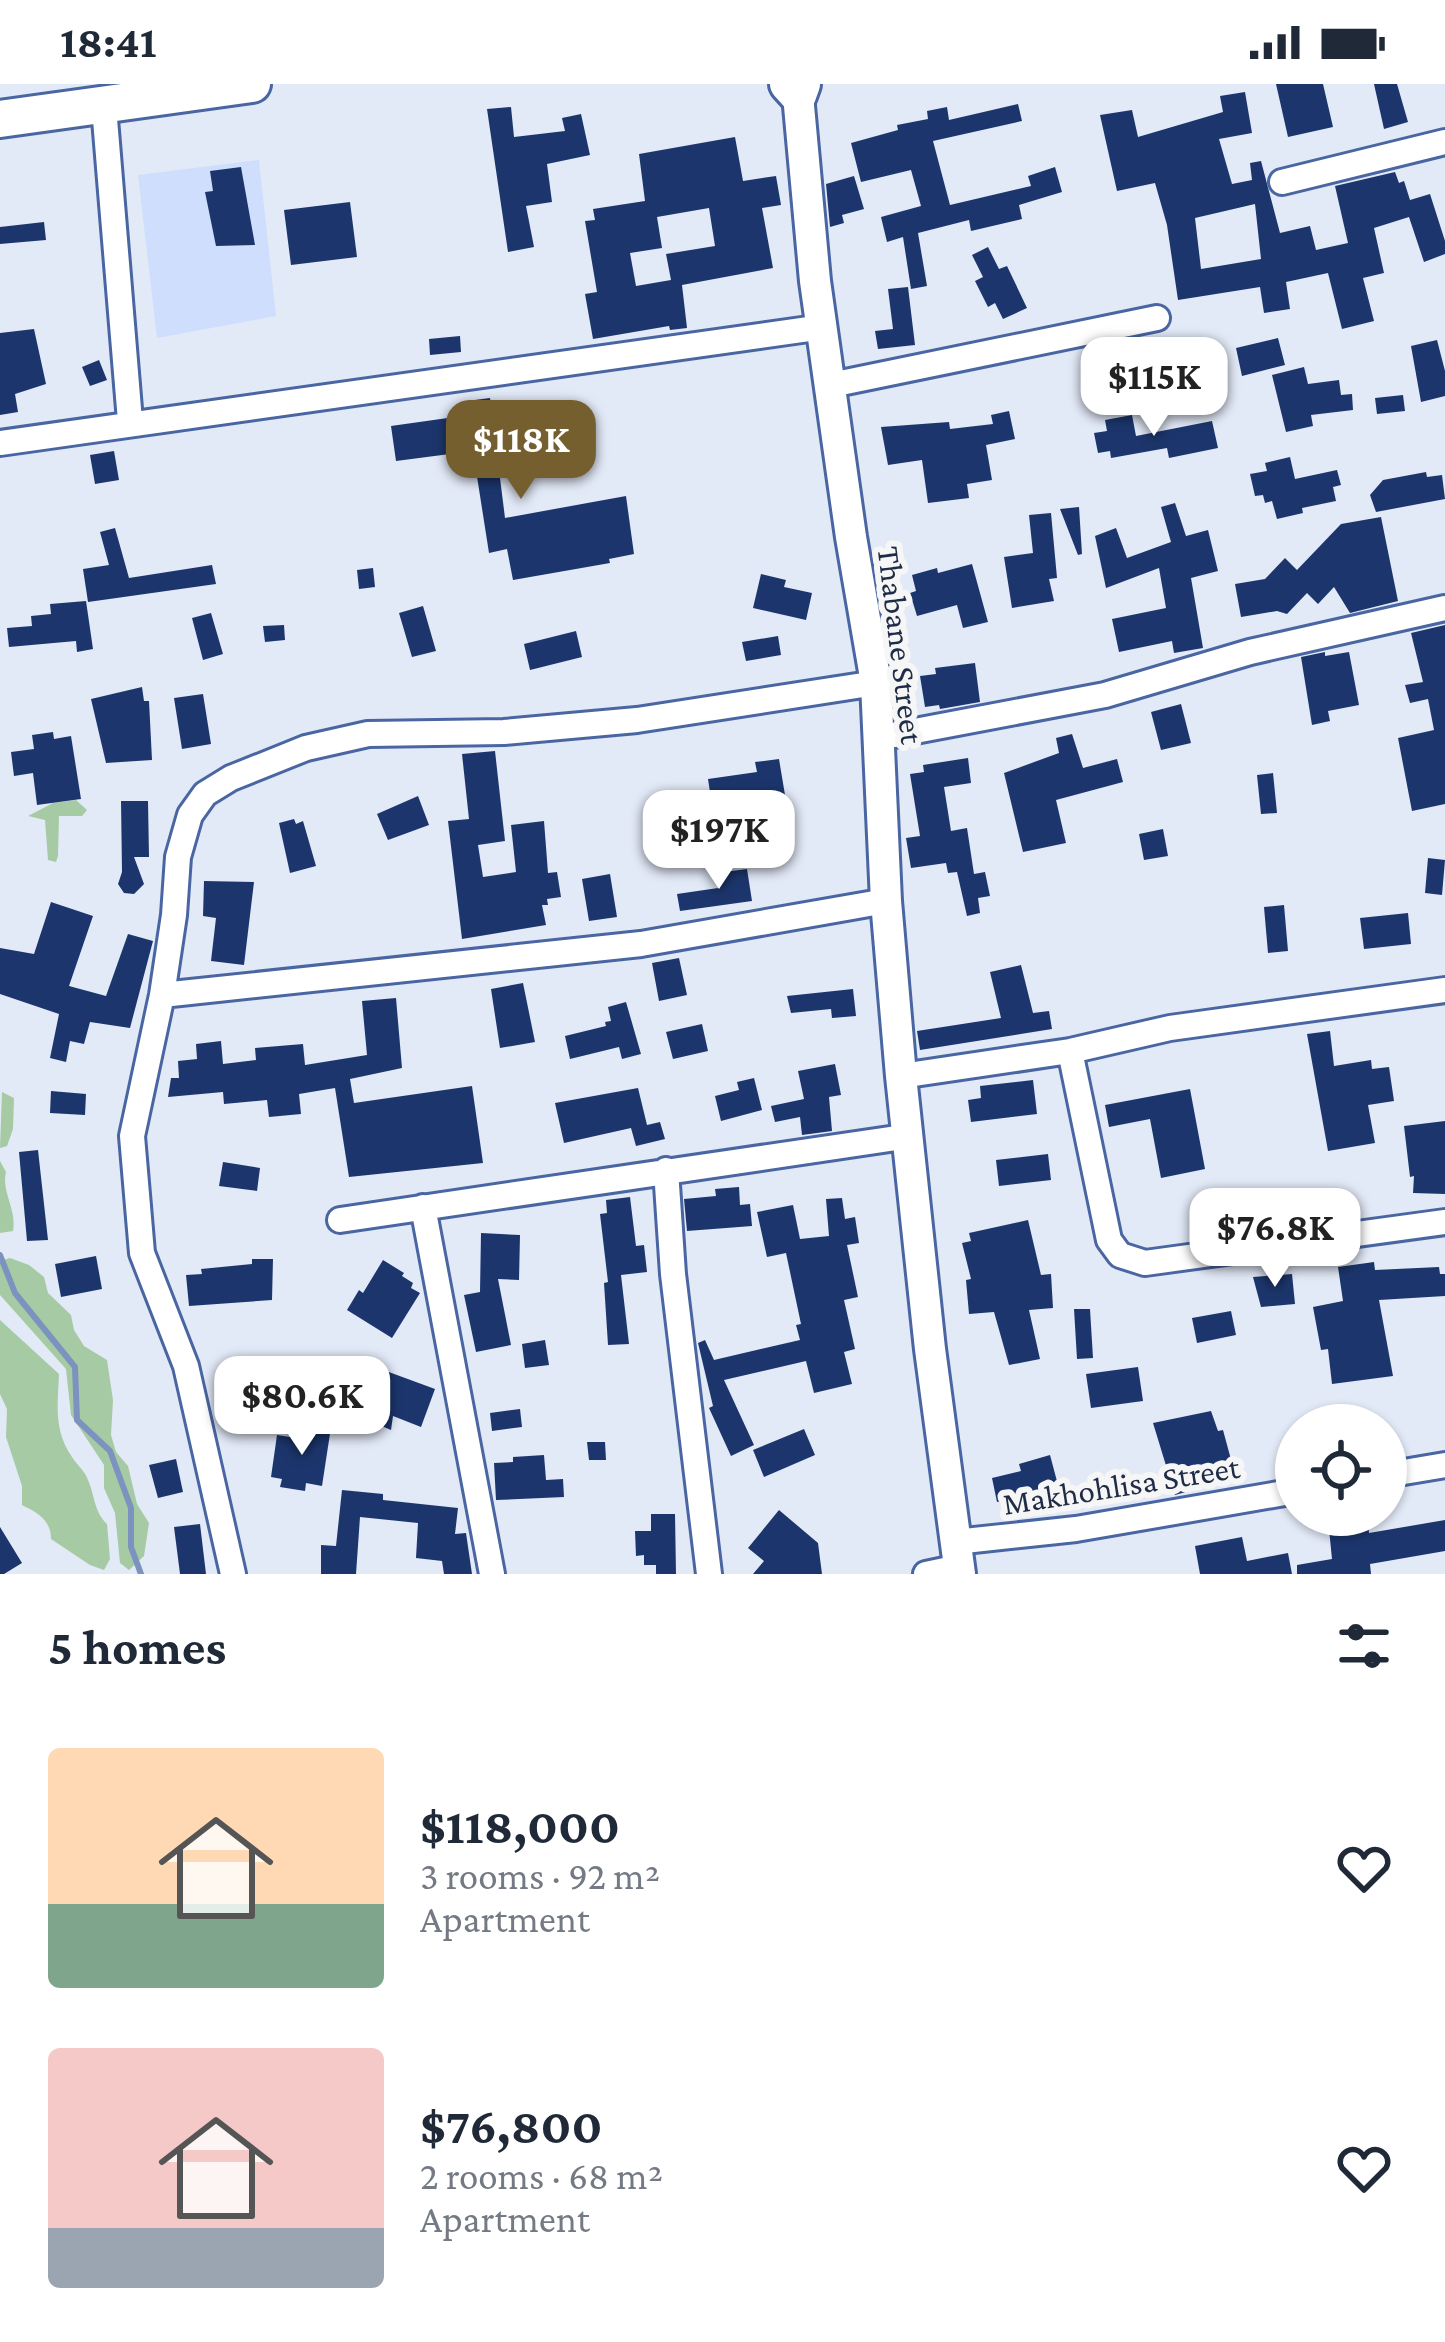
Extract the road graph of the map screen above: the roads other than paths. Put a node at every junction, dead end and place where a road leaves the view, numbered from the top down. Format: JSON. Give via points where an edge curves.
{"nodes":[{"id":1,"x":252,"y":84,"type":"edge"},
{"id":2,"x":796,"y":87,"type":"edge"},
{"id":3,"x":104,"y":107,"type":"junction"},
{"id":4,"x":0,"y":119,"type":"edge"},
{"id":5,"x":1445,"y":142,"type":"edge"},
{"id":6,"x":1282,"y":182,"type":"dead end"},
{"id":7,"x":1157,"y":318,"type":"dead end"},
{"id":8,"x":823,"y":327,"type":"junction"},
{"id":9,"x":831,"y":385,"type":"junction"},
{"id":10,"x":130,"y":422,"type":"junction"},
{"id":11,"x":0,"y":443,"type":"edge"},
{"id":12,"x":1445,"y":608,"type":"edge"},
{"id":13,"x":876,"y":682,"type":"junction"},
{"id":14,"x":878,"y":738,"type":"junction"},
{"id":15,"x":886,"y":901,"type":"junction"},
{"id":16,"x":1445,"y":990,"type":"edge"},
{"id":17,"x":162,"y":995,"type":"junction"},
{"id":18,"x":1070,"y":1051,"type":"junction"},
{"id":19,"x":902,"y":1076,"type":"junction"},
{"id":20,"x":910,"y":1136,"type":"junction"},
{"id":21,"x":665,"y":1171,"type":"junction"},
{"id":22,"x":423,"y":1207,"type":"junction"},
{"id":23,"x":340,"y":1220,"type":"dead end"},
{"id":24,"x":1445,"y":1222,"type":"edge"},
{"id":25,"x":1445,"y":1466,"type":"edge"},
{"id":26,"x":1407,"y":1472,"type":"edge"},
{"id":27,"x":1275,"y":1495,"type":"edge"},
{"id":28,"x":958,"y":1561,"type":"edge"},
{"id":29,"x":233,"y":1574,"type":"edge"},
{"id":30,"x":492,"y":1574,"type":"edge"},
{"id":31,"x":709,"y":1574,"type":"edge"},
{"id":32,"x":926,"y":1574,"type":"edge"}],
"edges":[{"from":1,"to":3,"type":"main road"},
{"from":2,"to":8,"type":"street","name":"Thabane Street"},
{"from":3,"to":4,"type":"main road"},
{"from":3,"to":10,"type":"street"},
{"from":5,"to":6,"type":"street"},
{"from":7,"to":9,"type":"street"},
{"from":8,"to":9,"type":"street","name":"Thabane Street"},
{"from":8,"to":10,"type":"street"},
{"from":9,"to":13,"type":"street","name":"Thabane Street"},
{"from":10,"to":11,"type":"street"},
{"from":12,"to":14,"type":"street","via":[[1105,695]]},
{"from":13,"to":14,"type":"street","name":"Thabane Street"},
{"from":13,"to":17,"type":"street","via":[[637,720],[368,734],[268,761],[217,785],[190,815]]},
{"from":14,"to":15,"type":"street","name":"Thabane Street"},
{"from":15,"to":17,"type":"street","via":[[640,944]]},
{"from":15,"to":19,"type":"street","name":"Thabane Street"},
{"from":16,"to":18,"type":"street","via":[[1170,1028]]},
{"from":17,"to":29,"type":"street","via":[[132,1136],[142,1253],[186,1366]]},
{"from":18,"to":19,"type":"street"},
{"from":18,"to":24,"type":"street","via":[[1109,1240],[1120,1256],[1144,1263]]},
{"from":19,"to":20,"type":"street","name":"Thabane Street"},
{"from":20,"to":21,"type":"street"},
{"from":20,"to":28,"type":"street","name":"Thabane Street"},
{"from":21,"to":22,"type":"street"},
{"from":21,"to":31,"type":"street"},
{"from":22,"to":23,"type":"street"},
{"from":22,"to":30,"type":"street"},
{"from":25,"to":26,"type":"street"},
{"from":27,"to":28,"type":"street","name":"Makhohlisa Street","via":[[1076,1529]]},
{"from":28,"to":32,"type":"street","name":"Makhohlisa Street"}]}
